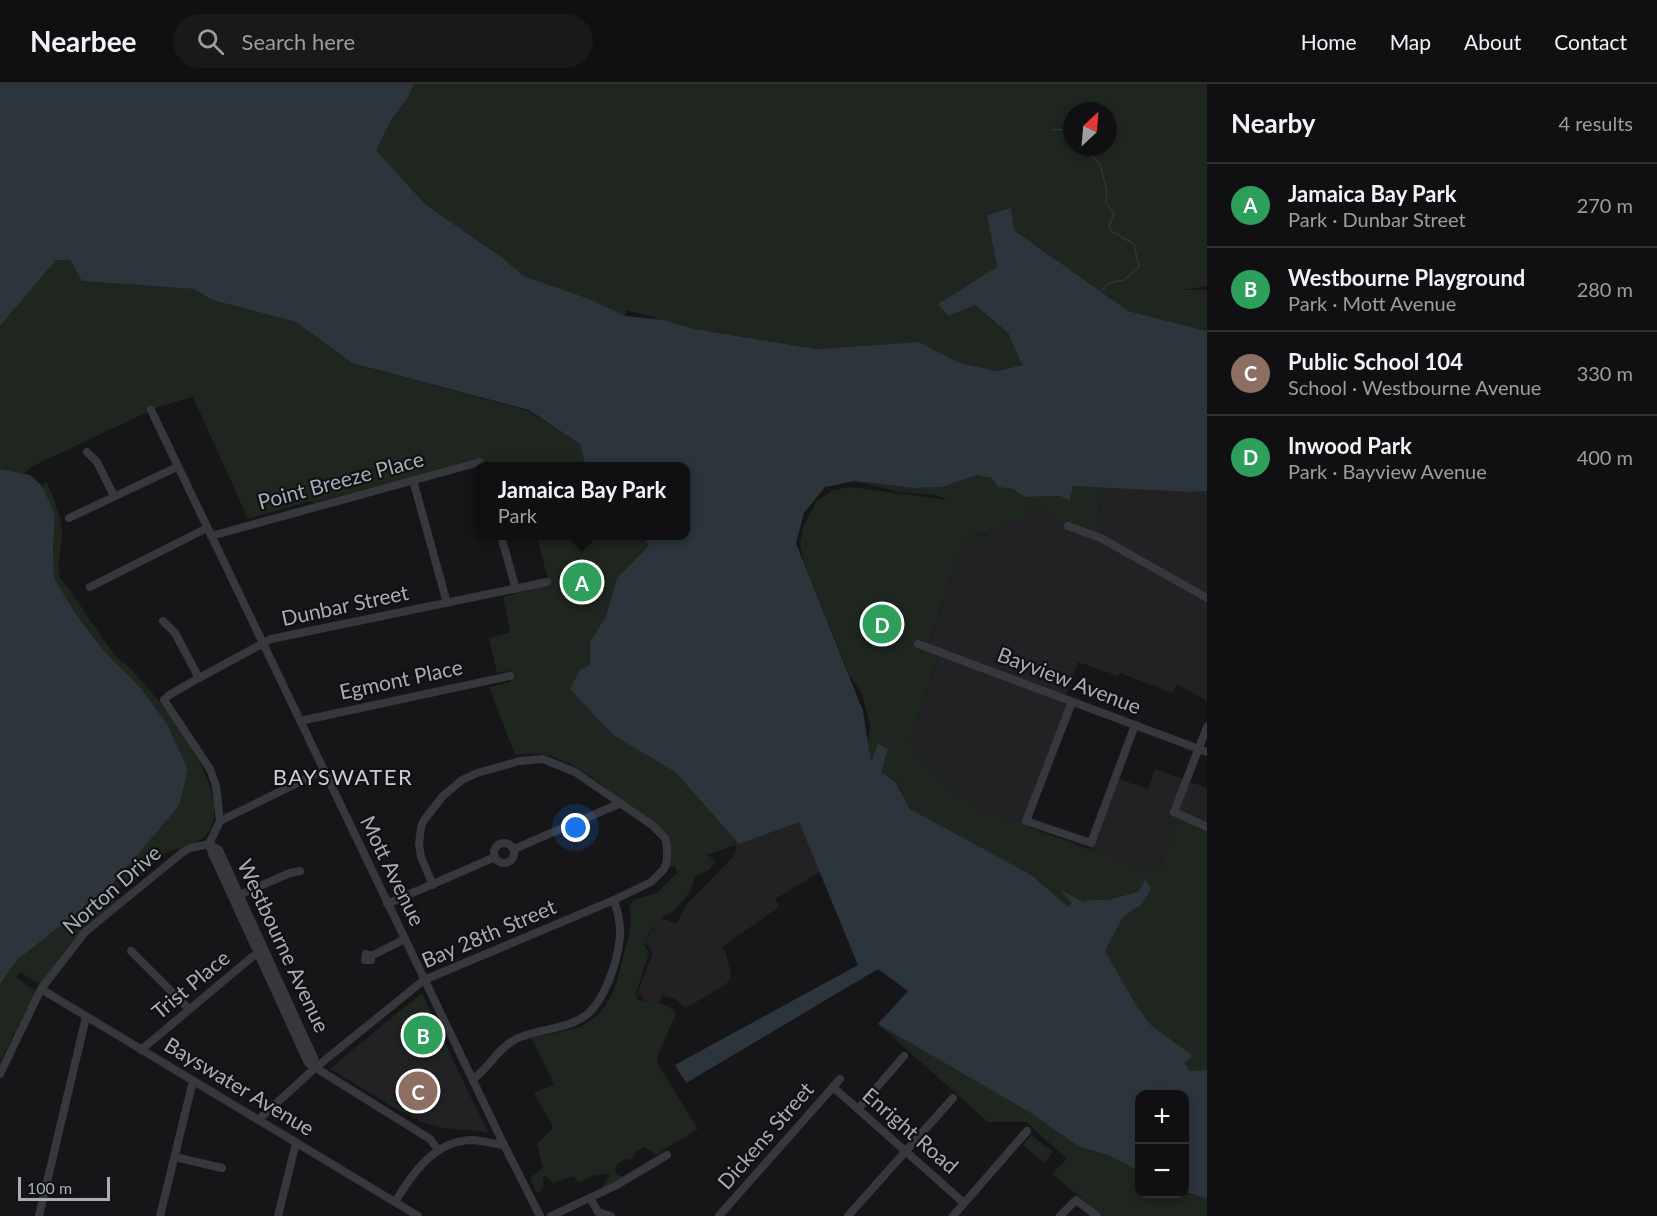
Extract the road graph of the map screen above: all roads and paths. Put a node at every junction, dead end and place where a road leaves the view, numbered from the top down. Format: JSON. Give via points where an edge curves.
{"nodes":[{"id":1,"x":151,"y":410,"type":"dead end"},
{"id":2,"x":87,"y":452,"type":"dead end"},
{"id":3,"x":474,"y":465,"type":"edge"},
{"id":4,"x":177,"y":466,"type":"junction"},
{"id":5,"x":413,"y":480,"type":"junction"},
{"id":6,"x":114,"y":496,"type":"junction"},
{"id":7,"x":69,"y":518,"type":"dead end"},
{"id":8,"x":1068,"y":526,"type":"dead end"},
{"id":9,"x":209,"y":532,"type":"junction"},
{"id":10,"x":502,"y":540,"type":"edge"},
{"id":11,"x":547,"y":582,"type":"dead end"},
{"id":12,"x":90,"y":586,"type":"dead end"},
{"id":13,"x":516,"y":589,"type":"junction"},
{"id":14,"x":1207,"y":598,"type":"edge"},
{"id":15,"x":447,"y":603,"type":"junction"},
{"id":16,"x":163,"y":621,"type":"dead end"},
{"id":17,"x":918,"y":644,"type":"dead end"},
{"id":18,"x":263,"y":645,"type":"junction"},
{"id":19,"x":510,"y":676,"type":"dead end"},
{"id":20,"x":199,"y":678,"type":"junction"},
{"id":21,"x":1072,"y":702,"type":"junction"},
{"id":22,"x":300,"y":721,"type":"junction"},
{"id":23,"x":1135,"y":725,"type":"junction"},
{"id":24,"x":1207,"y":727,"type":"edge"},
{"id":25,"x":1203,"y":751,"type":"edge"},
{"id":26,"x":324,"y":770,"type":"junction"},
{"id":27,"x":621,"y":803,"type":"junction"},
{"id":28,"x":220,"y":821,"type":"junction"},
{"id":29,"x":1207,"y":827,"type":"edge"},
{"id":30,"x":209,"y":844,"type":"junction"},
{"id":31,"x":514,"y":849,"type":"junction"},
{"id":32,"x":495,"y":857,"type":"junction"},
{"id":33,"x":300,"y":871,"type":"dead end"},
{"id":34,"x":433,"y":885,"type":"junction"},
{"id":35,"x":237,"y":897,"type":"junction"},
{"id":36,"x":614,"y":900,"type":"junction"},
{"id":37,"x":387,"y":904,"type":"junction"},
{"id":38,"x":405,"y":939,"type":"junction"},
{"id":39,"x":131,"y":951,"type":"dead end"},
{"id":40,"x":262,"y":951,"type":"junction"},
{"id":41,"x":371,"y":956,"type":"dead end"},
{"id":42,"x":424,"y":980,"type":"junction"},
{"id":43,"x":41,"y":989,"type":"junction"},
{"id":44,"x":189,"y":1009,"type":"junction"},
{"id":45,"x":86,"y":1017,"type":"junction"},
{"id":46,"x":141,"y":1050,"type":"junction"},
{"id":47,"x":904,"y":1056,"type":"dead end"},
{"id":48,"x":315,"y":1068,"type":"junction"},
{"id":49,"x":0,"y":1074,"type":"edge"},
{"id":50,"x":473,"y":1079,"type":"junction"},
{"id":51,"x":840,"y":1079,"type":"dead end"},
{"id":52,"x":193,"y":1081,"type":"junction"},
{"id":53,"x":832,"y":1087,"type":"junction"},
{"id":54,"x":953,"y":1098,"type":"dead end"},
{"id":55,"x":858,"y":1109,"type":"junction"},
{"id":56,"x":258,"y":1120,"type":"junction"},
{"id":57,"x":1027,"y":1131,"type":"dead end"},
{"id":58,"x":296,"y":1143,"type":"junction"},
{"id":59,"x":504,"y":1145,"type":"junction"},
{"id":60,"x":438,"y":1150,"type":"junction"},
{"id":61,"x":906,"y":1151,"type":"junction"},
{"id":62,"x":667,"y":1155,"type":"dead end"},
{"id":63,"x":175,"y":1157,"type":"junction"},
{"id":64,"x":222,"y":1168,"type":"dead end"},
{"id":65,"x":590,"y":1198,"type":"junction"},
{"id":66,"x":395,"y":1202,"type":"junction"},
{"id":67,"x":964,"y":1203,"type":"junction"},
{"id":68,"x":416,"y":1215,"type":"edge"},
{"id":69,"x":39,"y":1216,"type":"edge"},
{"id":70,"x":160,"y":1216,"type":"edge"},
{"id":71,"x":278,"y":1216,"type":"edge"},
{"id":72,"x":540,"y":1216,"type":"edge"},
{"id":73,"x":551,"y":1216,"type":"edge"},
{"id":74,"x":611,"y":1216,"type":"edge"},
{"id":75,"x":719,"y":1216,"type":"edge"},
{"id":76,"x":848,"y":1216,"type":"edge"},
{"id":77,"x":953,"y":1216,"type":"edge"},
{"id":78,"x":1060,"y":1216,"type":"edge"},
{"id":79,"x":1097,"y":1216,"type":"edge"}],
"edges":[{"from":1,"to":4,"type":"street","name":"Mott Avenue"},
{"from":2,"to":6,"type":"street","via":[[97,462]]},
{"from":3,"to":5,"type":"street","name":"Point Breeze Place"},
{"from":4,"to":6,"type":"street"},
{"from":4,"to":9,"type":"street","name":"Mott Avenue"},
{"from":5,"to":9,"type":"street","name":"Point Breeze Place"},
{"from":5,"to":15,"type":"street"},
{"from":6,"to":7,"type":"street"},
{"from":8,"to":14,"type":"street","via":[[1101,538]]},
{"from":9,"to":12,"type":"street","name":"Point Breeze Place"},
{"from":9,"to":18,"type":"street","name":"Mott Avenue"},
{"from":10,"to":13,"type":"street"},
{"from":11,"to":13,"type":"street","name":"Dunbar Street"},
{"from":13,"to":15,"type":"street","name":"Dunbar Street"},
{"from":15,"to":18,"type":"street","name":"Dunbar Street","via":[[272,639]]},
{"from":16,"to":20,"type":"street","via":[[176,633]]},
{"from":17,"to":21,"type":"street","name":"Bayview Avenue"},
{"from":18,"to":20,"type":"street","name":"Dunbar Street"},
{"from":18,"to":22,"type":"street","name":"Mott Avenue"},
{"from":19,"to":22,"type":"street","name":"Egmont Place"},
{"from":20,"to":28,"type":"street","name":"Dunbar Street","via":[[164,700],[210,769]]},
{"from":21,"to":23,"type":"street","name":"Bayview Avenue"},
{"from":21,"to":23,"type":"street","via":[[1026,821],[1090,843]]},
{"from":22,"to":26,"type":"street","name":"Mott Avenue"},
{"from":23,"to":25,"type":"street","name":"Bayview Avenue"},
{"from":24,"to":25,"type":"street"},
{"from":25,"to":29,"type":"street","via":[[1174,813]]},
{"from":26,"to":28,"type":"street"},
{"from":26,"to":37,"type":"street","name":"Mott Avenue"},
{"from":27,"to":31,"type":"street"},
{"from":27,"to":34,"type":"street","via":[[575,772],[543,759],[477,773],[444,796],[421,827],[420,851]]},
{"from":27,"to":36,"type":"street","name":"Bay 28th Street","via":[[665,838],[668,855],[664,869],[651,882]]},
{"from":28,"to":30,"type":"street"},
{"from":30,"to":35,"type":"street","name":"Westbourne Avenue"},
{"from":30,"to":43,"type":"street","name":"Norton Drive","via":[[183,852],[85,932]]},
{"from":31,"to":32,"type":"street","via":[[507,863]]},
{"from":31,"to":32,"type":"street","via":[[510,844],[500,844],[495,848]]},
{"from":32,"to":34,"type":"street"},
{"from":33,"to":35,"type":"street"},
{"from":34,"to":37,"type":"street"},
{"from":35,"to":40,"type":"street","name":"Westbourne Avenue"},
{"from":36,"to":42,"type":"street","name":"Bay 28th Street"},
{"from":36,"to":50,"type":"street","via":[[619,942],[596,1005],[581,1018],[517,1038]]},
{"from":37,"to":38,"type":"street","name":"Mott Avenue"},
{"from":38,"to":41,"type":"street"},
{"from":38,"to":42,"type":"street","name":"Mott Avenue"},
{"from":39,"to":44,"type":"street"},
{"from":40,"to":44,"type":"street","name":"Trist Place"},
{"from":40,"to":48,"type":"street","name":"Westbourne Avenue","via":[[308,1063]]},
{"from":42,"to":48,"type":"street","name":"Bay 28th Street"},
{"from":42,"to":50,"type":"street","name":"Mott Avenue"},
{"from":43,"to":45,"type":"street","name":"Bayswater Avenue"},
{"from":43,"to":49,"type":"street","name":"Norton Drive"},
{"from":44,"to":46,"type":"street","name":"Trist Place"},
{"from":45,"to":46,"type":"street","name":"Bayswater Avenue"},
{"from":45,"to":69,"type":"street"},
{"from":46,"to":52,"type":"street","name":"Bayswater Avenue"},
{"from":47,"to":55,"type":"street"},
{"from":48,"to":56,"type":"street","name":"Bay 28th Street"},
{"from":48,"to":60,"type":"street","name":"Westbourne Avenue","via":[[430,1139]]},
{"from":50,"to":59,"type":"street","name":"Mott Avenue"},
{"from":51,"to":53,"type":"street","name":"Dickens Street"},
{"from":52,"to":56,"type":"street","name":"Bayswater Avenue"},
{"from":52,"to":63,"type":"street"},
{"from":53,"to":55,"type":"street","name":"Enright Road"},
{"from":53,"to":75,"type":"street","name":"Dickens Street"},
{"from":54,"to":61,"type":"street"},
{"from":55,"to":61,"type":"street","name":"Enright Road"},
{"from":56,"to":58,"type":"street","name":"Bayswater Avenue"},
{"from":57,"to":67,"type":"street"},
{"from":58,"to":66,"type":"street","name":"Bayswater Avenue"},
{"from":58,"to":71,"type":"street"},
{"from":59,"to":60,"type":"street","via":[[473,1140]]},
{"from":59,"to":72,"type":"street","name":"Mott Avenue"},
{"from":60,"to":66,"type":"street","via":[[413,1172]]},
{"from":61,"to":67,"type":"street","name":"Enright Road"},
{"from":61,"to":76,"type":"street"},
{"from":62,"to":65,"type":"street"},
{"from":63,"to":64,"type":"street"},
{"from":63,"to":70,"type":"street"},
{"from":65,"to":73,"type":"street"},
{"from":65,"to":74,"type":"street","via":[[598,1212]]},
{"from":66,"to":68,"type":"street","name":"Bayswater Avenue"},
{"from":67,"to":77,"type":"street"},
{"from":78,"to":79,"type":"street","via":[[1076,1200]]}]}
